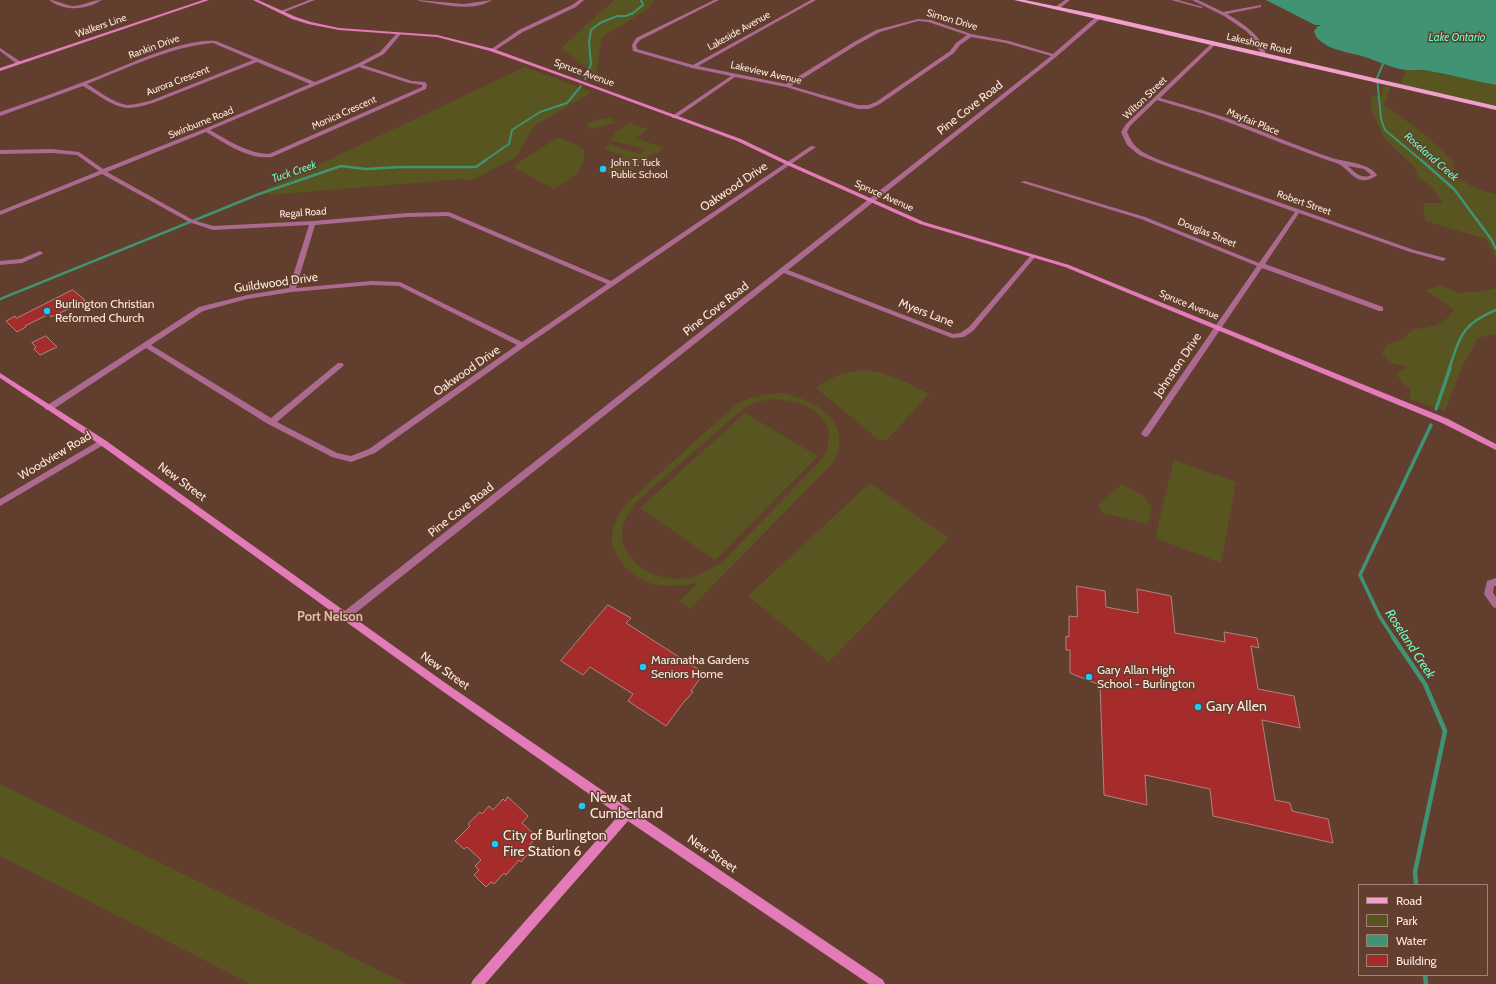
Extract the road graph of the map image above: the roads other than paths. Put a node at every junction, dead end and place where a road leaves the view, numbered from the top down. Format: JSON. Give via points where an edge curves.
{"nodes":[{"id":1,"x":51,"y":0,"type":"edge"},
{"id":2,"x":100,"y":0,"type":"edge"},
{"id":3,"x":207,"y":0,"type":"edge"},
{"id":4,"x":256,"y":0,"type":"edge"},
{"id":5,"x":313,"y":0,"type":"edge"},
{"id":6,"x":419,"y":0,"type":"edge"},
{"id":7,"x":490,"y":0,"type":"edge"},
{"id":8,"x":582,"y":0,"type":"edge"},
{"id":9,"x":717,"y":0,"type":"edge"},
{"id":10,"x":814,"y":0,"type":"edge"},
{"id":11,"x":1017,"y":0,"type":"edge"},
{"id":12,"x":1068,"y":0,"type":"edge"},
{"id":13,"x":1173,"y":0,"type":"edge"},
{"id":14,"x":1194,"y":0,"type":"edge"},
{"id":15,"x":1259,"y":6,"type":"dead end"},
{"id":16,"x":1058,"y":8,"type":"junction"},
{"id":17,"x":280,"y":12,"type":"junction"},
{"id":18,"x":1224,"y":13,"type":"junction"},
{"id":19,"x":1099,"y":17,"type":"junction"},
{"id":20,"x":399,"y":34,"type":"junction"},
{"id":21,"x":970,"y":35,"type":"junction"},
{"id":22,"x":1214,"y":44,"type":"junction"},
{"id":23,"x":0,"y":49,"type":"edge"},
{"id":24,"x":492,"y":50,"type":"junction"},
{"id":25,"x":1054,"y":56,"type":"junction"},
{"id":26,"x":1264,"y":56,"type":"junction"},
{"id":27,"x":257,"y":60,"type":"junction"},
{"id":28,"x":19,"y":63,"type":"junction"},
{"id":29,"x":359,"y":65,"type":"junction"},
{"id":30,"x":694,"y":67,"type":"junction"},
{"id":31,"x":0,"y":70,"type":"edge"},
{"id":32,"x":735,"y":75,"type":"junction"},
{"id":33,"x":83,"y":84,"type":"junction"},
{"id":34,"x":315,"y":84,"type":"junction"},
{"id":35,"x":787,"y":86,"type":"junction"},
{"id":36,"x":1158,"y":99,"type":"junction"},
{"id":37,"x":1496,"y":108,"type":"edge"},
{"id":38,"x":0,"y":114,"type":"edge"},
{"id":39,"x":674,"y":117,"type":"junction"},
{"id":40,"x":206,"y":130,"type":"junction"},
{"id":41,"x":813,"y":147,"type":"dead end"},
{"id":42,"x":0,"y":152,"type":"edge"},
{"id":43,"x":1160,"y":162,"type":"joint"},
{"id":44,"x":787,"y":163,"type":"junction"},
{"id":45,"x":1342,"y":163,"type":"junction"},
{"id":46,"x":103,"y":172,"type":"junction"},
{"id":47,"x":1023,"y":182,"type":"dead end"},
{"id":48,"x":871,"y":201,"type":"junction"},
{"id":49,"x":1298,"y":210,"type":"junction"},
{"id":50,"x":0,"y":213,"type":"edge"},
{"id":51,"x":313,"y":223,"type":"junction"},
{"id":52,"x":40,"y":253,"type":"dead end"},
{"id":53,"x":1033,"y":256,"type":"junction"},
{"id":54,"x":1443,"y":259,"type":"dead end"},
{"id":55,"x":0,"y":263,"type":"edge"},
{"id":56,"x":1260,"y":265,"type":"junction"},
{"id":57,"x":784,"y":270,"type":"junction"},
{"id":58,"x":612,"y":284,"type":"junction"},
{"id":59,"x":292,"y":290,"type":"junction"},
{"id":60,"x":1381,"y":309,"type":"dead end"},
{"id":61,"x":1217,"y":327,"type":"junction"},
{"id":62,"x":147,"y":345,"type":"junction"},
{"id":63,"x":522,"y":345,"type":"junction"},
{"id":64,"x":340,"y":365,"type":"dead end"},
{"id":65,"x":0,"y":375,"type":"edge"},
{"id":66,"x":49,"y":408,"type":"junction"},
{"id":67,"x":271,"y":422,"type":"junction"},
{"id":68,"x":1145,"y":434,"type":"dead end"},
{"id":69,"x":102,"y":442,"type":"junction"},
{"id":70,"x":1496,"y":446,"type":"edge"},
{"id":71,"x":0,"y":503,"type":"edge"},
{"id":72,"x":1496,"y":582,"type":"edge"},
{"id":73,"x":1496,"y":604,"type":"edge"},
{"id":74,"x":345,"y":616,"type":"junction"},
{"id":75,"x":627,"y":814,"type":"junction"},
{"id":76,"x":477,"y":984,"type":"edge"},
{"id":77,"x":879,"y":984,"type":"edge"}],
"edges":[{"from":1,"to":2,"type":"street","via":[[70,8]]},
{"from":3,"to":28,"type":"street","name":"Walkers Line"},
{"from":4,"to":17,"type":"street","name":"Spruce Avenue"},
{"from":5,"to":17,"type":"street"},
{"from":6,"to":7,"type":"street","via":[[467,5]]},
{"from":8,"to":24,"type":"street","via":[[521,31]]},
{"from":9,"to":30,"type":"street","name":"Lakeview Avenue","via":[[638,39],[634,45],[635,50]]},
{"from":10,"to":30,"type":"street","name":"Lakeside Avenue"},
{"from":11,"to":16,"type":"main road","name":"Lakeshore Road"},
{"from":12,"to":16,"type":"street"},
{"from":13,"to":18,"type":"street"},
{"from":14,"to":18,"type":"street"},
{"from":15,"to":18,"type":"street"},
{"from":16,"to":19,"type":"main road","name":"Lakeshore Road"},
{"from":17,"to":20,"type":"street","name":"Spruce Avenue","via":[[305,22],[339,29]]},
{"from":18,"to":26,"type":"street","via":[[1255,37]]},
{"from":19,"to":22,"type":"main road","name":"Lakeshore Road"},
{"from":19,"to":25,"type":"street","name":"Pine Cove Road"},
{"from":20,"to":24,"type":"street","name":"Spruce Avenue","via":[[437,36]]},
{"from":20,"to":29,"type":"street","name":"Swinburne Road","via":[[382,53]]},
{"from":21,"to":25,"type":"street","name":"Simon Drive","via":[[1007,42]]},
{"from":21,"to":35,"type":"street","name":"Simon Drive","via":[[929,21],[908,22],[878,31]]},
{"from":21,"to":35,"type":"street","name":"Lakeview Avenue","via":[[952,52],[869,107],[858,107]]},
{"from":22,"to":26,"type":"main road","name":"Lakeshore Road"},
{"from":22,"to":36,"type":"street","name":"Wilton Street"},
{"from":23,"to":28,"type":"street"},
{"from":24,"to":39,"type":"street","name":"Spruce Avenue"},
{"from":25,"to":48,"type":"street","name":"Pine Cove Road"},
{"from":26,"to":37,"type":"main road","name":"Lakeshore Road"},
{"from":27,"to":33,"type":"street","name":"Rankin Drive","via":[[214,42],[184,45]]},
{"from":27,"to":33,"type":"street","name":"Aurora Crescent","via":[[139,105],[123,105]]},
{"from":27,"to":34,"type":"street","name":"Rankin Drive"},
{"from":28,"to":31,"type":"street","name":"Walkers Line"},
{"from":29,"to":34,"type":"street","name":"Swinburne Road"},
{"from":29,"to":40,"type":"street","name":"Monica Crescent","via":[[425,85],[424,88],[270,156],[251,154]]},
{"from":30,"to":32,"type":"street","name":"Lakeview Avenue"},
{"from":32,"to":35,"type":"street","name":"Lakeview Avenue"},
{"from":32,"to":39,"type":"street"},
{"from":33,"to":38,"type":"street","name":"Rankin Drive"},
{"from":34,"to":40,"type":"street","name":"Swinburne Road"},
{"from":36,"to":43,"type":"street","name":"Wilton Street","via":[[1124,132],[1129,144],[1141,154]]},
{"from":36,"to":45,"type":"street","name":"Mayfair Place","via":[[1222,118],[1280,142]]},
{"from":39,"to":44,"type":"street","name":"Spruce Avenue","via":[[740,140]]},
{"from":40,"to":46,"type":"street","name":"Swinburne Road"},
{"from":41,"to":44,"type":"street","name":"Oakwood Drive"},
{"from":42,"to":46,"type":"street","name":"Regal Road","via":[[52,151],[79,154]]},
{"from":43,"to":49,"type":"street","name":"Robert Street"},
{"from":44,"to":48,"type":"street","name":"Spruce Avenue"},
{"from":44,"to":58,"type":"street","name":"Oakwood Drive"},
{"from":45,"to":45,"type":"street","name":"Mayfair Place","via":[[1366,168],[1374,175],[1371,178],[1360,177],[1352,174]]},
{"from":46,"to":50,"type":"street","name":"Swinburne Road"},
{"from":46,"to":51,"type":"street","name":"Regal Road","via":[[194,223],[219,228]]},
{"from":47,"to":56,"type":"street","name":"Douglas Street","via":[[1143,218]]},
{"from":48,"to":53,"type":"street","name":"Spruce Avenue","via":[[947,232]]},
{"from":48,"to":57,"type":"street","name":"Pine Cove Road"},
{"from":49,"to":54,"type":"street","name":"Robert Street","via":[[1412,251]]},
{"from":49,"to":56,"type":"street","name":"Johnston Drive"},
{"from":51,"to":58,"type":"street","name":"Regal Road","via":[[449,214]]},
{"from":51,"to":59,"type":"street"},
{"from":52,"to":55,"type":"street","via":[[22,261]]},
{"from":53,"to":57,"type":"street","name":"Myers Lane","via":[[971,329],[957,336]]},
{"from":53,"to":61,"type":"street","name":"Spruce Avenue","via":[[1067,266]]},
{"from":56,"to":60,"type":"street","name":"Douglas Street"},
{"from":56,"to":61,"type":"street","name":"Johnston Drive"},
{"from":57,"to":74,"type":"street","name":"Pine Cove Road"},
{"from":58,"to":63,"type":"street","name":"Oakwood Drive"},
{"from":59,"to":62,"type":"street","name":"Guildwood Drive","via":[[247,297],[201,309]]},
{"from":59,"to":63,"type":"street","name":"Guildwood Drive","via":[[371,283],[400,284]]},
{"from":61,"to":68,"type":"street","name":"Johnston Drive"},
{"from":61,"to":70,"type":"street","name":"Spruce Avenue","via":[[1445,421]]},
{"from":62,"to":66,"type":"street","name":"Guildwood Drive"},
{"from":62,"to":67,"type":"street","name":"Oakwood Drive"},
{"from":63,"to":67,"type":"street","name":"Oakwood Drive","via":[[372,451],[351,459],[335,455]]},
{"from":64,"to":67,"type":"street"},
{"from":65,"to":66,"type":"street","name":"New Street"},
{"from":66,"to":69,"type":"street","name":"New Street"},
{"from":69,"to":71,"type":"street","name":"Woodview Road"},
{"from":69,"to":74,"type":"street","name":"New Street"},
{"from":72,"to":73,"type":"street","via":[[1490,584],[1488,594]]},
{"from":74,"to":75,"type":"street","name":"New Street"},
{"from":75,"to":76,"type":"street"},
{"from":75,"to":77,"type":"street","name":"New Street"}]}
